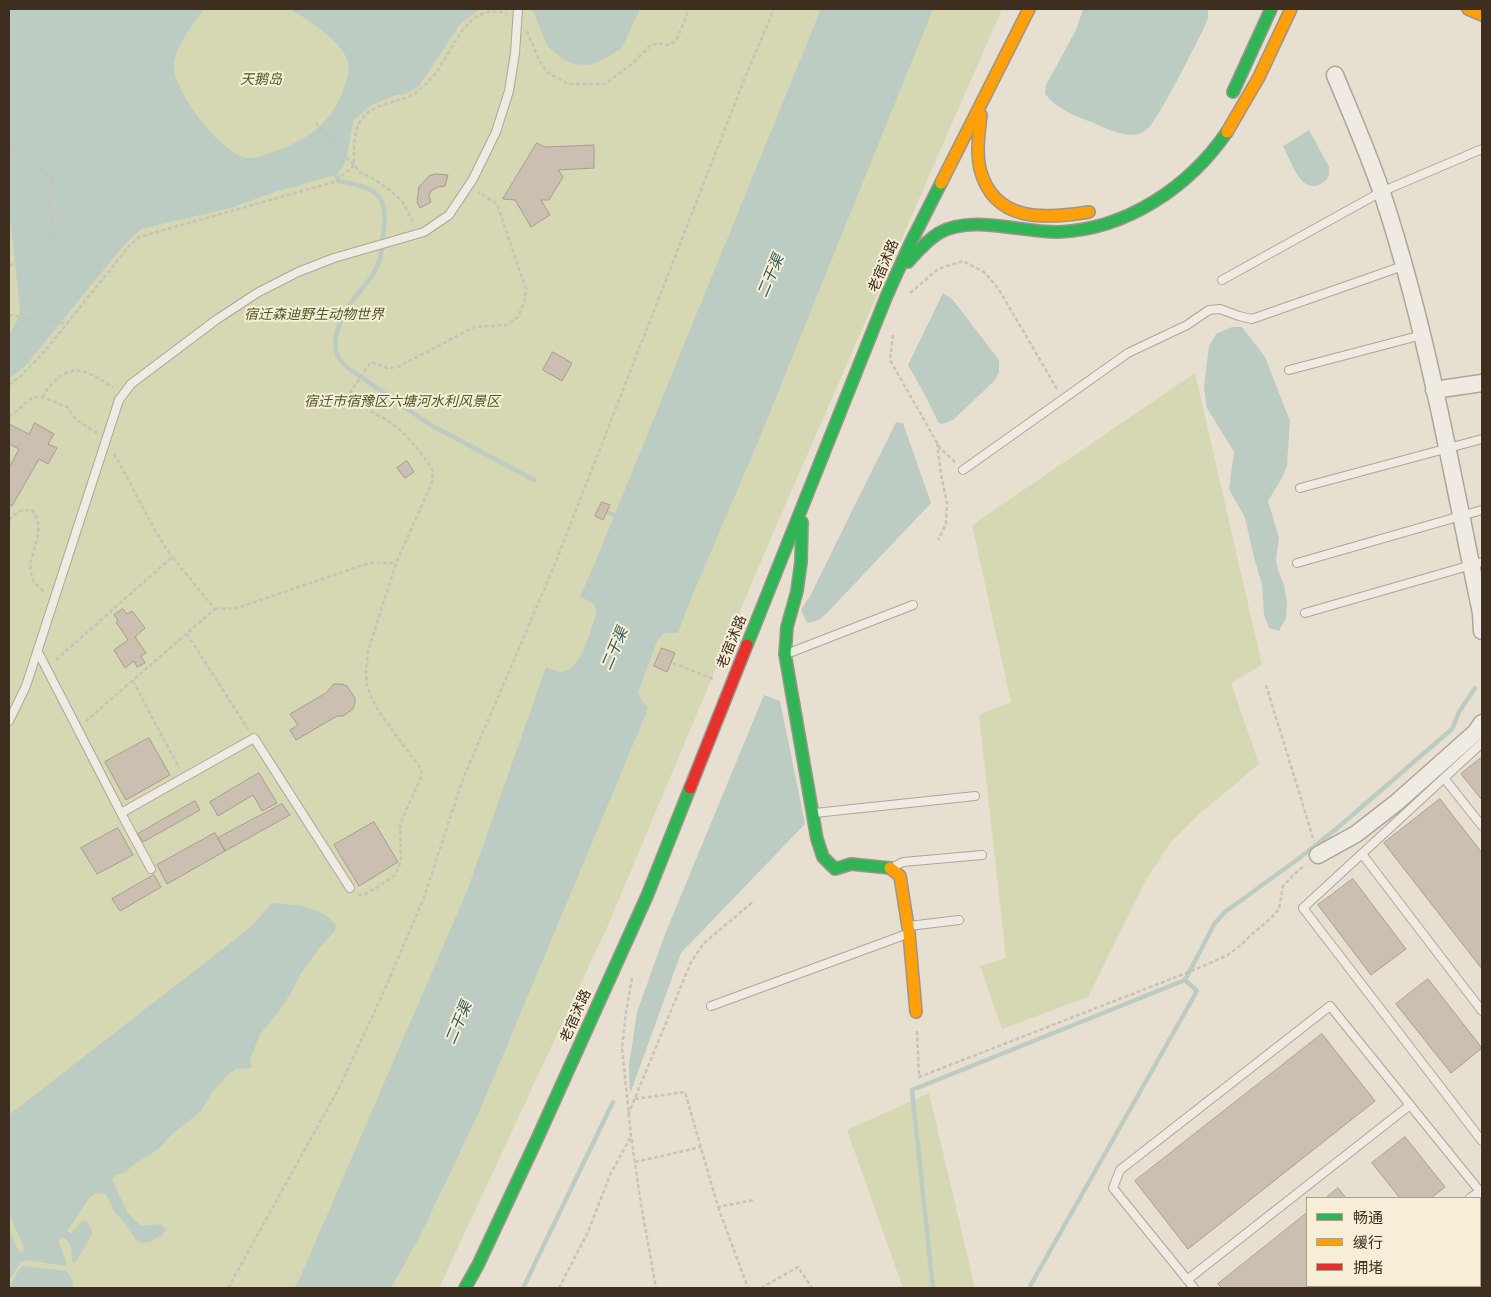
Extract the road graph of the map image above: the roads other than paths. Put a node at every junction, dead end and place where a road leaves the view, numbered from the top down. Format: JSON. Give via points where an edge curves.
{"nodes":[{"id":1,"x":518,"y":9,"type":"edge"},
{"id":2,"x":1029,"y":9,"type":"edge"},
{"id":3,"x":1271,"y":9,"type":"edge"},
{"id":4,"x":1291,"y":9,"type":"edge"},
{"id":5,"x":1468,"y":9,"type":"edge"},
{"id":6,"x":1482,"y":15,"type":"edge"},
{"id":7,"x":1335,"y":75,"type":"dead end"},
{"id":8,"x":985,"y":95,"type":"junction"},
{"id":9,"x":1229,"y":101,"type":"dead end"},
{"id":10,"x":1482,"y":148,"type":"edge"},
{"id":11,"x":1382,"y":192,"type":"junction"},
{"id":12,"x":1101,"y":209,"type":"dead end"},
{"id":13,"x":1403,"y":266,"type":"junction"},
{"id":14,"x":897,"y":274,"type":"junction"},
{"id":15,"x":1222,"y":280,"type":"dead end"},
{"id":16,"x":1422,"y":335,"type":"junction"},
{"id":17,"x":1289,"y":370,"type":"dead end"},
{"id":18,"x":1482,"y":382,"type":"edge"},
{"id":19,"x":1434,"y":390,"type":"junction"},
{"id":20,"x":1482,"y":439,"type":"edge"},
{"id":21,"x":1447,"y":449,"type":"junction"},
{"id":22,"x":963,"y":470,"type":"road end"},
{"id":23,"x":1300,"y":488,"type":"dead end"},
{"id":24,"x":803,"y":506,"type":"junction"},
{"id":25,"x":1482,"y":510,"type":"edge"},
{"id":26,"x":1461,"y":516,"type":"junction"},
{"id":27,"x":1297,"y":563,"type":"dead end"},
{"id":28,"x":1477,"y":564,"type":"edge"},
{"id":29,"x":913,"y":606,"type":"dead end"},
{"id":30,"x":1305,"y":613,"type":"dead end"},
{"id":31,"x":1482,"y":631,"type":"edge"},
{"id":32,"x":38,"y":652,"type":"junction"},
{"id":33,"x":785,"y":654,"type":"junction"},
{"id":34,"x":9,"y":720,"type":"edge"},
{"id":35,"x":1482,"y":723,"type":"edge"},
{"id":36,"x":1482,"y":743,"type":"edge"},
{"id":37,"x":1444,"y":778,"type":"junction"},
{"id":38,"x":975,"y":796,"type":"dead end"},
{"id":39,"x":121,"y":813,"type":"junction"},
{"id":40,"x":812,"y":813,"type":"junction"},
{"id":41,"x":1482,"y":826,"type":"edge"},
{"id":42,"x":1362,"y":854,"type":"junction"},
{"id":43,"x":982,"y":855,"type":"dead end"},
{"id":44,"x":1318,"y":855,"type":"road end"},
{"id":45,"x":892,"y":868,"type":"junction"},
{"id":46,"x":151,"y":869,"type":"dead end"},
{"id":47,"x":350,"y":888,"type":"road end"},
{"id":48,"x":959,"y":920,"type":"dead end"},
{"id":49,"x":909,"y":929,"type":"junction"},
{"id":50,"x":711,"y":1006,"type":"dead end"},
{"id":51,"x":1482,"y":1011,"type":"edge"},
{"id":52,"x":916,"y":1012,"type":"road end"},
{"id":53,"x":1410,"y":1105,"type":"junction"},
{"id":54,"x":1482,"y":1141,"type":"edge"},
{"id":55,"x":1481,"y":1193,"type":"edge"},
{"id":56,"x":1188,"y":1280,"type":"junction"},
{"id":57,"x":465,"y":1288,"type":"edge"},
{"id":58,"x":1194,"y":1288,"type":"edge"}],
"edges":[{"from":1,"to":32,"type":"lane","via":[[509,91],[496,132],[469,186],[449,215],[424,232],[334,258],[258,293],[216,320],[131,384],[119,400]]},
{"from":2,"to":8,"type":"main road","name":"老宿沭路"},
{"from":3,"to":9,"type":"main road"},
{"from":4,"to":14,"type":"main road","via":[[1254,86],[1231,125],[1187,179],[1161,198],[1126,216],[1075,231],[979,226],[948,229],[927,242]]},
{"from":5,"to":6,"type":"main road"},
{"from":7,"to":11,"type":"street"},
{"from":8,"to":12,"type":"main road","via":[[977,136],[978,163],[986,185],[997,201],[1012,211],[1030,216],[1071,216]]},
{"from":8,"to":14,"type":"main road","name":"老宿沭路"},
{"from":10,"to":11,"type":"lane"},
{"from":11,"to":13,"type":"street"},
{"from":11,"to":15,"type":"lane"},
{"from":13,"to":16,"type":"street"},
{"from":13,"to":22,"type":"lane","via":[[1252,319],[1220,309],[1209,310],[1187,325],[1128,353]]},
{"from":14,"to":24,"type":"main road","name":"老宿沭路"},
{"from":16,"to":17,"type":"lane"},
{"from":16,"to":19,"type":"street"},
{"from":18,"to":19,"type":"street"},
{"from":19,"to":21,"type":"street"},
{"from":20,"to":21,"type":"lane"},
{"from":21,"to":23,"type":"lane"},
{"from":21,"to":26,"type":"street"},
{"from":24,"to":33,"type":"main road","via":[[801,562],[787,627]]},
{"from":24,"to":57,"type":"main road","name":"老宿沭路","via":[[647,896],[538,1137]]},
{"from":25,"to":26,"type":"lane"},
{"from":26,"to":27,"type":"lane"},
{"from":26,"to":28,"type":"street"},
{"from":28,"to":30,"type":"lane"},
{"from":28,"to":31,"type":"street"},
{"from":29,"to":33,"type":"lane"},
{"from":32,"to":34,"type":"lane"},
{"from":32,"to":39,"type":"lane"},
{"from":33,"to":40,"type":"main road"},
{"from":35,"to":44,"type":"street","via":[[1396,804],[1356,834]]},
{"from":36,"to":37,"type":"lane"},
{"from":37,"to":41,"type":"lane"},
{"from":37,"to":42,"type":"lane"},
{"from":38,"to":40,"type":"lane"},
{"from":39,"to":46,"type":"lane"},
{"from":39,"to":47,"type":"lane","via":[[254,738]]},
{"from":40,"to":45,"type":"main road","via":[[824,857],[835,869],[851,864]]},
{"from":42,"to":51,"type":"lane"},
{"from":42,"to":54,"type":"lane","via":[[1303,908]]},
{"from":43,"to":45,"type":"lane","via":[[903,862]]},
{"from":45,"to":49,"type":"main road","via":[[900,876]]},
{"from":48,"to":49,"type":"lane"},
{"from":49,"to":50,"type":"lane"},
{"from":49,"to":52,"type":"main road"},
{"from":53,"to":55,"type":"lane"},
{"from":53,"to":56,"type":"lane"},
{"from":53,"to":56,"type":"lane","via":[[1330,1006],[1120,1170],[1113,1188]]},
{"from":56,"to":58,"type":"lane"}]}
